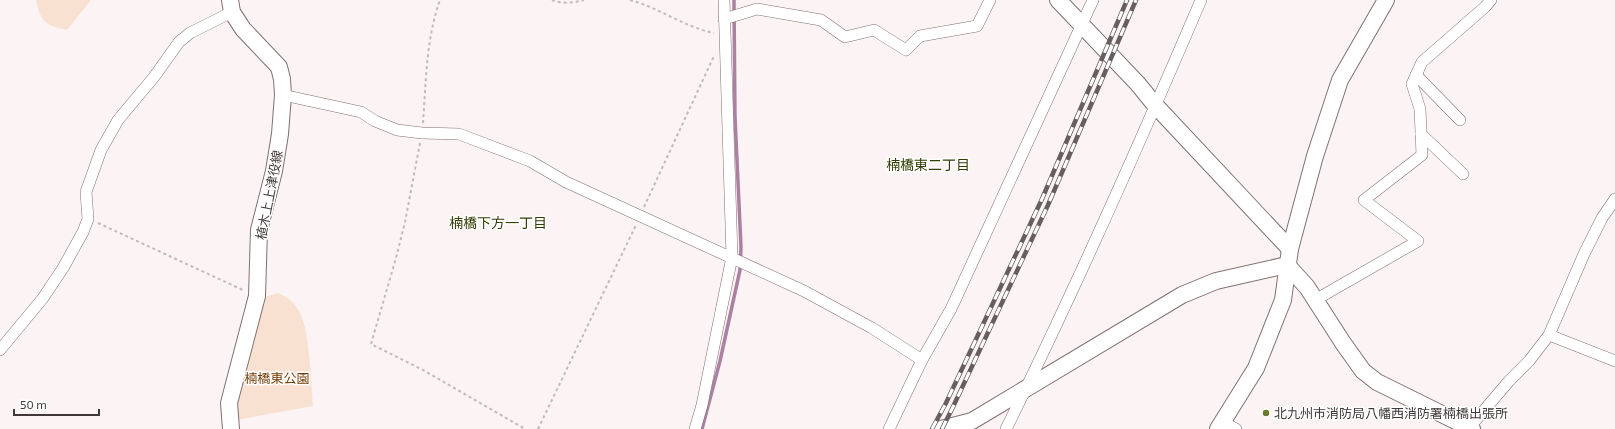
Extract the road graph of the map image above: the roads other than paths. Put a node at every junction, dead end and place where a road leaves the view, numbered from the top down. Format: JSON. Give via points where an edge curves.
{"nodes":[{"id":1,"x":724,"y":0,"type":"edge"},
{"id":2,"x":990,"y":0,"type":"edge"},
{"id":3,"x":1058,"y":0,"type":"edge"},
{"id":4,"x":1093,"y":0,"type":"edge"},
{"id":5,"x":1201,"y":0,"type":"edge"},
{"id":6,"x":1386,"y":0,"type":"edge"},
{"id":7,"x":1491,"y":0,"type":"edge"},
{"id":8,"x":231,"y":6,"type":"edge"},
{"id":9,"x":724,"y":19,"type":"junction"},
{"id":10,"x":1082,"y":25,"type":"junction"},
{"id":11,"x":1416,"y":76,"type":"junction"},
{"id":12,"x":283,"y":95,"type":"junction"},
{"id":13,"x":1155,"y":105,"type":"junction"},
{"id":14,"x":1460,"y":120,"type":"dead end"},
{"id":15,"x":1421,"y":134,"type":"junction"},
{"id":16,"x":1463,"y":174,"type":"dead end"},
{"id":17,"x":1615,"y":199,"type":"edge"},
{"id":18,"x":1290,"y":249,"type":"junction"},
{"id":19,"x":732,"y":257,"type":"junction"},
{"id":20,"x":1287,"y":265,"type":"junction"},
{"id":21,"x":1315,"y":300,"type":"junction"},
{"id":22,"x":1549,"y":335,"type":"junction"},
{"id":23,"x":0,"y":350,"type":"edge"},
{"id":24,"x":922,"y":360,"type":"junction"},
{"id":25,"x":1615,"y":360,"type":"edge"},
{"id":26,"x":1027,"y":387,"type":"junction"},
{"id":27,"x":1226,"y":426,"type":"edge"},
{"id":28,"x":1470,"y":428,"type":"edge"},
{"id":29,"x":231,"y":429,"type":"edge"},
{"id":30,"x":695,"y":429,"type":"edge"},
{"id":31,"x":889,"y":429,"type":"edge"},
{"id":32,"x":941,"y":429,"type":"edge"},
{"id":33,"x":1006,"y":429,"type":"edge"}],
"edges":[{"from":1,"to":9,"type":"street"},
{"from":2,"to":9,"type":"street","via":[[977,26],[920,36],[906,50],[874,30],[845,37],[821,20],[757,9]]},
{"from":3,"to":10,"type":"street"},
{"from":4,"to":10,"type":"street"},
{"from":5,"to":13,"type":"street"},
{"from":6,"to":18,"type":"street","via":[[1340,80],[1315,156]]},
{"from":7,"to":11,"type":"street","via":[[1422,62]]},
{"from":8,"to":12,"type":"street","name":"植木上上津役線","via":[[243,29],[279,67]]},
{"from":8,"to":23,"type":"street","via":[[179,42],[118,120],[101,150],[86,192],[88,219],[83,232],[43,298]]},
{"from":9,"to":19,"type":"street"},
{"from":10,"to":13,"type":"street"},
{"from":10,"to":24,"type":"street","via":[[951,309]]},
{"from":11,"to":14,"type":"street"},
{"from":11,"to":15,"type":"street","via":[[1412,84],[1420,109]]},
{"from":12,"to":19,"type":"street","via":[[361,112],[397,130],[459,134],[483,142],[530,161],[566,182]]},
{"from":12,"to":29,"type":"street","name":"植木上上津役線","via":[[274,171],[259,230],[257,296],[229,403]]},
{"from":13,"to":18,"type":"street"},
{"from":13,"to":26,"type":"street","via":[[1073,292]]},
{"from":15,"to":16,"type":"street"},
{"from":15,"to":21,"type":"street","via":[[1422,155],[1364,200],[1418,241]]},
{"from":17,"to":22,"type":"street","via":[[1584,254]]},
{"from":18,"to":20,"type":"street"},
{"from":19,"to":24,"type":"street","via":[[804,290],[872,328]]},
{"from":19,"to":30,"type":"street"},
{"from":20,"to":21,"type":"street"},
{"from":20,"to":26,"type":"street","via":[[1216,281],[1182,295]]},
{"from":20,"to":27,"type":"street","via":[[1283,300],[1256,368]]},
{"from":21,"to":28,"type":"street","via":[[1363,371],[1377,382]]},
{"from":22,"to":25,"type":"street"},
{"from":22,"to":28,"type":"street"},
{"from":24,"to":31,"type":"street"},
{"from":26,"to":32,"type":"street","via":[[972,421]]},
{"from":26,"to":33,"type":"street"}]}
